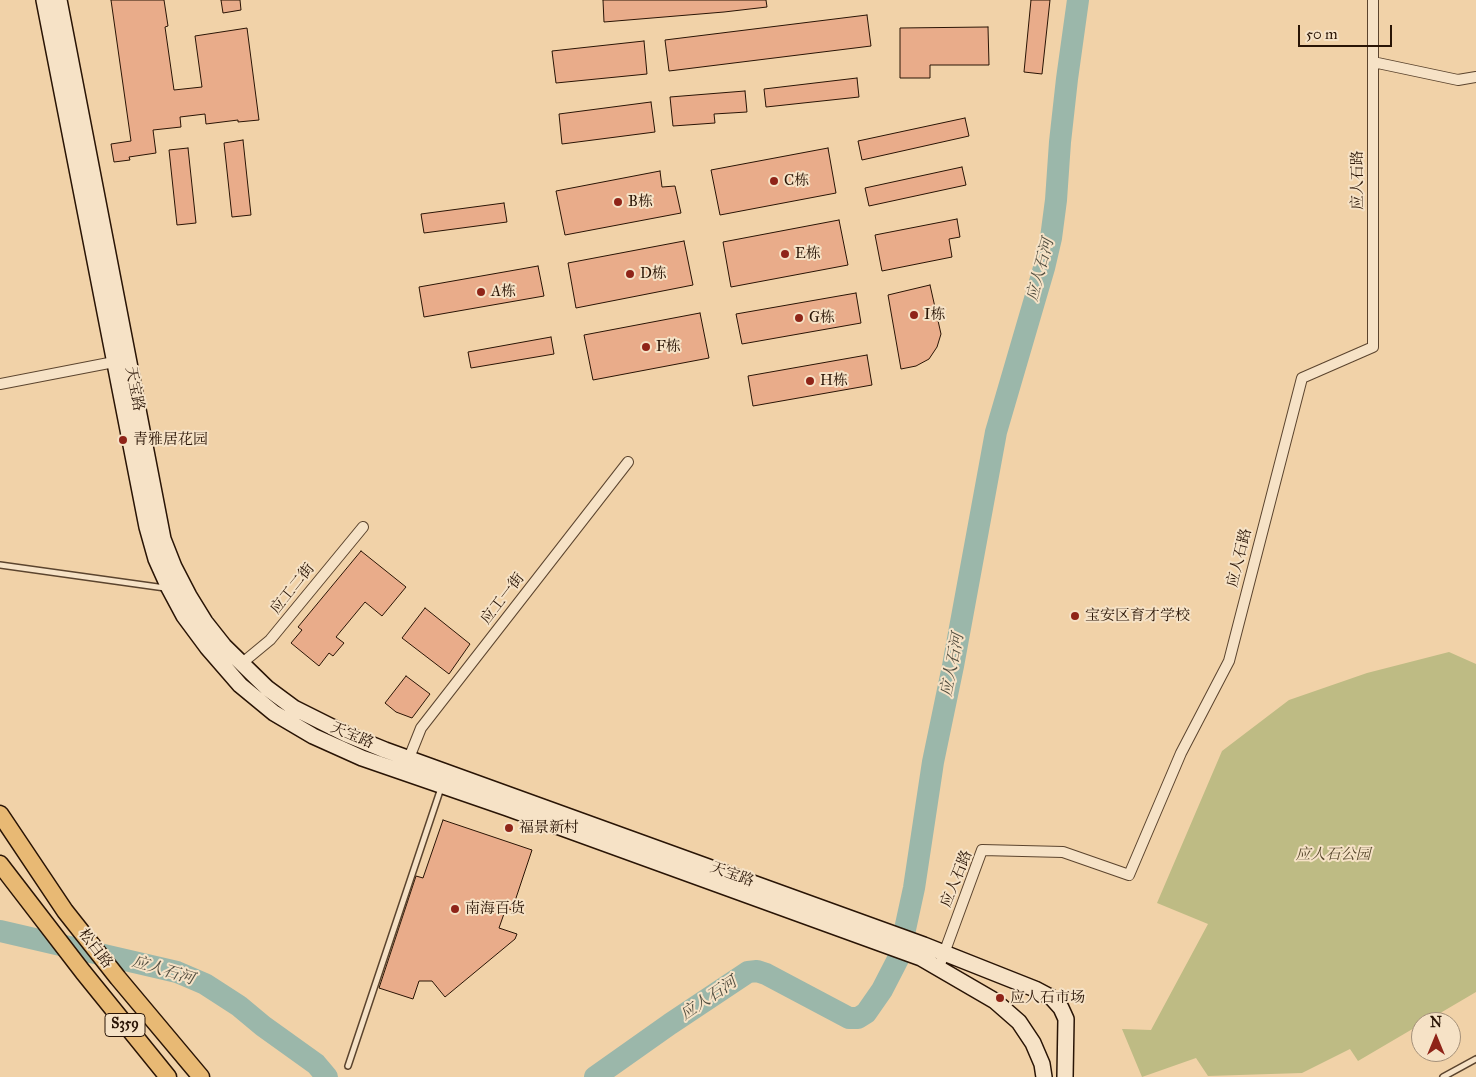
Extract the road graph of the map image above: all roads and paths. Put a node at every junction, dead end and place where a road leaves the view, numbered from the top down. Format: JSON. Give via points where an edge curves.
{"nodes":[{"id":1,"x":44,"y":0,"type":"edge"},
{"id":2,"x":59,"y":0,"type":"edge"},
{"id":3,"x":1373,"y":0,"type":"edge"},
{"id":4,"x":1373,"y":62,"type":"junction"},
{"id":5,"x":1476,"y":77,"type":"edge"},
{"id":6,"x":114,"y":362,"type":"junction"},
{"id":7,"x":0,"y":384,"type":"edge"},
{"id":8,"x":628,"y":462,"type":"dead end"},
{"id":9,"x":363,"y":527,"type":"dead end"},
{"id":10,"x":0,"y":565,"type":"edge"},
{"id":11,"x":169,"y":588,"type":"junction"},
{"id":12,"x":241,"y":664,"type":"junction"},
{"id":13,"x":409,"y":758,"type":"junction"},
{"id":14,"x":442,"y":785,"type":"junction"},
{"id":15,"x":0,"y":814,"type":"edge"},
{"id":16,"x":0,"y":864,"type":"edge"},
{"id":17,"x":879,"y":936,"type":"junction"},
{"id":18,"x":922,"y":952,"type":"junction"},
{"id":19,"x":944,"y":953,"type":"junction"},
{"id":20,"x":939,"y":967,"type":"junction"},
{"id":21,"x":1475,"y":1061,"type":"edge"},
{"id":22,"x":348,"y":1066,"type":"dead end"},
{"id":23,"x":168,"y":1077,"type":"edge"},
{"id":24,"x":201,"y":1077,"type":"edge"},
{"id":25,"x":1044,"y":1077,"type":"edge"},
{"id":26,"x":1065,"y":1077,"type":"edge"},
{"id":27,"x":1443,"y":1077,"type":"edge"}],
"edges":[{"from":1,"to":6,"type":"street","name":"天宝路"},
{"from":2,"to":12,"type":"street","name":"天宝路","via":[[163,540],[174,567],[205,622]]},
{"from":3,"to":4,"type":"street","name":"应人石路"},
{"from":4,"to":5,"type":"street","via":[[1458,80]]},
{"from":4,"to":19,"type":"street","name":"应人石路","via":[[1373,347],[1302,378],[1229,661],[1181,753],[1129,875],[1063,852],[982,850]]},
{"from":6,"to":7,"type":"street"},
{"from":6,"to":11,"type":"street","name":"天宝路","via":[[147,527]]},
{"from":8,"to":13,"type":"street","name":"应工一街","via":[[421,728]]},
{"from":9,"to":12,"type":"street","name":"应工二街","via":[[270,640]]},
{"from":10,"to":11,"type":"lane"},
{"from":11,"to":14,"type":"street","name":"天宝路","via":[[184,616],[207,647],[240,685],[274,712],[313,736],[362,758]]},
{"from":12,"to":13,"type":"street","name":"天宝路","via":[[294,708],[346,734]]},
{"from":13,"to":17,"type":"street","name":"天宝路"},
{"from":14,"to":17,"type":"street","name":"天宝路"},
{"from":14,"to":22,"type":"lane"},
{"from":15,"to":24,"type":"main road","name":"松白路","number":"S359","via":[[65,911]]},
{"from":16,"to":23,"type":"main road","name":"松白路","number":"S359"},
{"from":17,"to":18,"type":"street","name":"天宝路"},
{"from":18,"to":19,"type":"street","name":"天宝路"},
{"from":18,"to":20,"type":"street","name":"天宝路"},
{"from":19,"to":20,"type":"street","name":"应人石路"},
{"from":19,"to":26,"type":"street","name":"天宝路","via":[[1052,998],[1062,1008],[1066,1019]]},
{"from":20,"to":25,"type":"street","name":"天宝路","via":[[996,1001],[1018,1022],[1042,1064]]},
{"from":21,"to":27,"type":"lane"}]}
